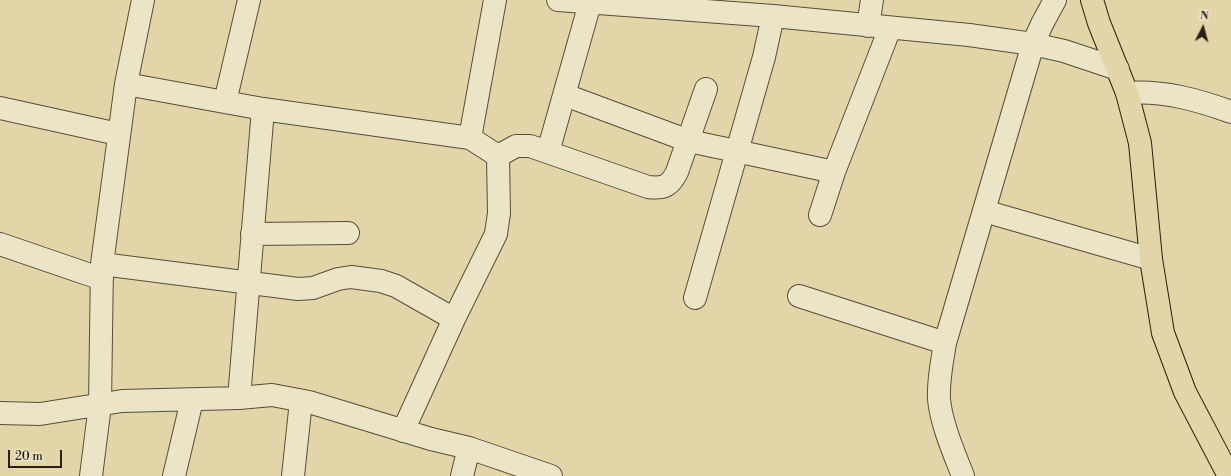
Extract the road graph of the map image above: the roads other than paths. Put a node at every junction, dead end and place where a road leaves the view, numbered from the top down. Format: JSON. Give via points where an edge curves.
{"nodes":[{"id":1,"x":143,"y":0,"type":"edge"},
{"id":2,"x":250,"y":0,"type":"edge"},
{"id":3,"x":495,"y":0,"type":"edge"},
{"id":4,"x":558,"y":0,"type":"edge"},
{"id":5,"x":872,"y":0,"type":"edge"},
{"id":6,"x":1055,"y":0,"type":"edge"},
{"id":7,"x":1092,"y":0,"type":"edge"},
{"id":8,"x":590,"y":3,"type":"junction"},
{"id":9,"x":710,"y":5,"type":"edge"},
{"id":10,"x":773,"y":16,"type":"junction"},
{"id":11,"x":868,"y":26,"type":"junction"},
{"id":12,"x":890,"y":28,"type":"junction"},
{"id":13,"x":1033,"y":44,"type":"junction"},
{"id":14,"x":1118,"y":69,"type":"junction"},
{"id":15,"x":126,"y":84,"type":"junction"},
{"id":16,"x":706,"y":89,"type":"dead end"},
{"id":17,"x":1127,"y":93,"type":"junction"},
{"id":18,"x":565,"y":95,"type":"junction"},
{"id":19,"x":225,"y":102,"type":"junction"},
{"id":20,"x":0,"y":108,"type":"edge"},
{"id":21,"x":263,"y":108,"type":"junction"},
{"id":22,"x":1231,"y":112,"type":"edge"},
{"id":23,"x":118,"y":134,"type":"junction"},
{"id":24,"x":470,"y":138,"type":"junction"},
{"id":25,"x":689,"y":141,"type":"junction"},
{"id":26,"x":737,"y":151,"type":"junction"},
{"id":27,"x":548,"y":152,"type":"junction"},
{"id":28,"x":498,"y":156,"type":"junction"},
{"id":29,"x":834,"y":172,"type":"junction"},
{"id":30,"x":984,"y":211,"type":"junction"},
{"id":31,"x":820,"y":215,"type":"dead end"},
{"id":32,"x":348,"y":233,"type":"dead end"},
{"id":33,"x":252,"y":234,"type":"junction"},
{"id":34,"x":0,"y":244,"type":"edge"},
{"id":35,"x":1151,"y":259,"type":"junction"},
{"id":36,"x":102,"y":272,"type":"junction"},
{"id":37,"x":248,"y":283,"type":"junction"},
{"id":38,"x":799,"y":296,"type":"dead end"},
{"id":39,"x":695,"y":298,"type":"dead end"},
{"id":40,"x":454,"y":319,"type":"junction"},
{"id":41,"x":945,"y":343,"type":"junction"},
{"id":42,"x":239,"y":398,"type":"junction"},
{"id":43,"x":192,"y":400,"type":"junction"},
{"id":44,"x":301,"y":401,"type":"junction"},
{"id":45,"x":100,"y":405,"type":"junction"},
{"id":46,"x":0,"y":413,"type":"edge"},
{"id":47,"x":403,"y":431,"type":"junction"},
{"id":48,"x":469,"y":448,"type":"junction"},
{"id":49,"x":91,"y":476,"type":"edge"},
{"id":50,"x":174,"y":476,"type":"edge"},
{"id":51,"x":293,"y":476,"type":"edge"},
{"id":52,"x":462,"y":476,"type":"edge"},
{"id":53,"x":551,"y":476,"type":"edge"},
{"id":54,"x":963,"y":476,"type":"edge"},
{"id":55,"x":1229,"y":476,"type":"edge"}],
"edges":[{"from":1,"to":15,"type":"street"},
{"from":2,"to":19,"type":"street"},
{"from":3,"to":24,"type":"street"},
{"from":4,"to":8,"type":"street"},
{"from":5,"to":11,"type":"street"},
{"from":6,"to":13,"type":"street"},
{"from":7,"to":14,"type":"main road"},
{"from":8,"to":9,"type":"street"},
{"from":8,"to":18,"type":"street"},
{"from":9,"to":10,"type":"street"},
{"from":10,"to":11,"type":"street"},
{"from":10,"to":26,"type":"street"},
{"from":11,"to":12,"type":"street"},
{"from":12,"to":13,"type":"street"},
{"from":12,"to":29,"type":"street"},
{"from":13,"to":14,"type":"street","via":[[1064,51]]},
{"from":13,"to":30,"type":"street"},
{"from":14,"to":17,"type":"main road"},
{"from":15,"to":19,"type":"street"},
{"from":15,"to":23,"type":"street"},
{"from":16,"to":25,"type":"street"},
{"from":17,"to":22,"type":"street","via":[[1164,94]]},
{"from":17,"to":35,"type":"main road","via":[[1140,143]]},
{"from":18,"to":25,"type":"street"},
{"from":18,"to":27,"type":"street"},
{"from":19,"to":21,"type":"street"},
{"from":20,"to":23,"type":"street"},
{"from":21,"to":24,"type":"street"},
{"from":21,"to":33,"type":"street"},
{"from":23,"to":36,"type":"street"},
{"from":24,"to":28,"type":"street"},
{"from":25,"to":26,"type":"street"},
{"from":25,"to":27,"type":"street","via":[[672,182],[658,188]]},
{"from":26,"to":29,"type":"street"},
{"from":26,"to":39,"type":"street"},
{"from":27,"to":28,"type":"street","via":[[530,146],[516,146]]},
{"from":28,"to":40,"type":"street","via":[[499,213],[496,234]]},
{"from":29,"to":31,"type":"street"},
{"from":30,"to":35,"type":"street"},
{"from":30,"to":41,"type":"street"},
{"from":32,"to":33,"type":"street"},
{"from":33,"to":37,"type":"street"},
{"from":34,"to":36,"type":"street"},
{"from":35,"to":55,"type":"main road","via":[[1163,333],[1185,392]]},
{"from":36,"to":37,"type":"street"},
{"from":36,"to":45,"type":"street"},
{"from":37,"to":40,"type":"street","via":[[298,290],[351,277],[381,281],[396,286]]},
{"from":37,"to":42,"type":"street"},
{"from":38,"to":41,"type":"street"},
{"from":40,"to":47,"type":"street"},
{"from":41,"to":54,"type":"street","via":[[939,377],[939,400]]},
{"from":42,"to":43,"type":"street"},
{"from":42,"to":44,"type":"street","via":[[272,395]]},
{"from":43,"to":45,"type":"street","via":[[122,401]]},
{"from":43,"to":50,"type":"street"},
{"from":44,"to":47,"type":"street"},
{"from":44,"to":51,"type":"street"},
{"from":45,"to":46,"type":"street","via":[[40,414]]},
{"from":45,"to":49,"type":"street"},
{"from":47,"to":48,"type":"street"},
{"from":48,"to":52,"type":"street"},
{"from":48,"to":53,"type":"street"}]}
